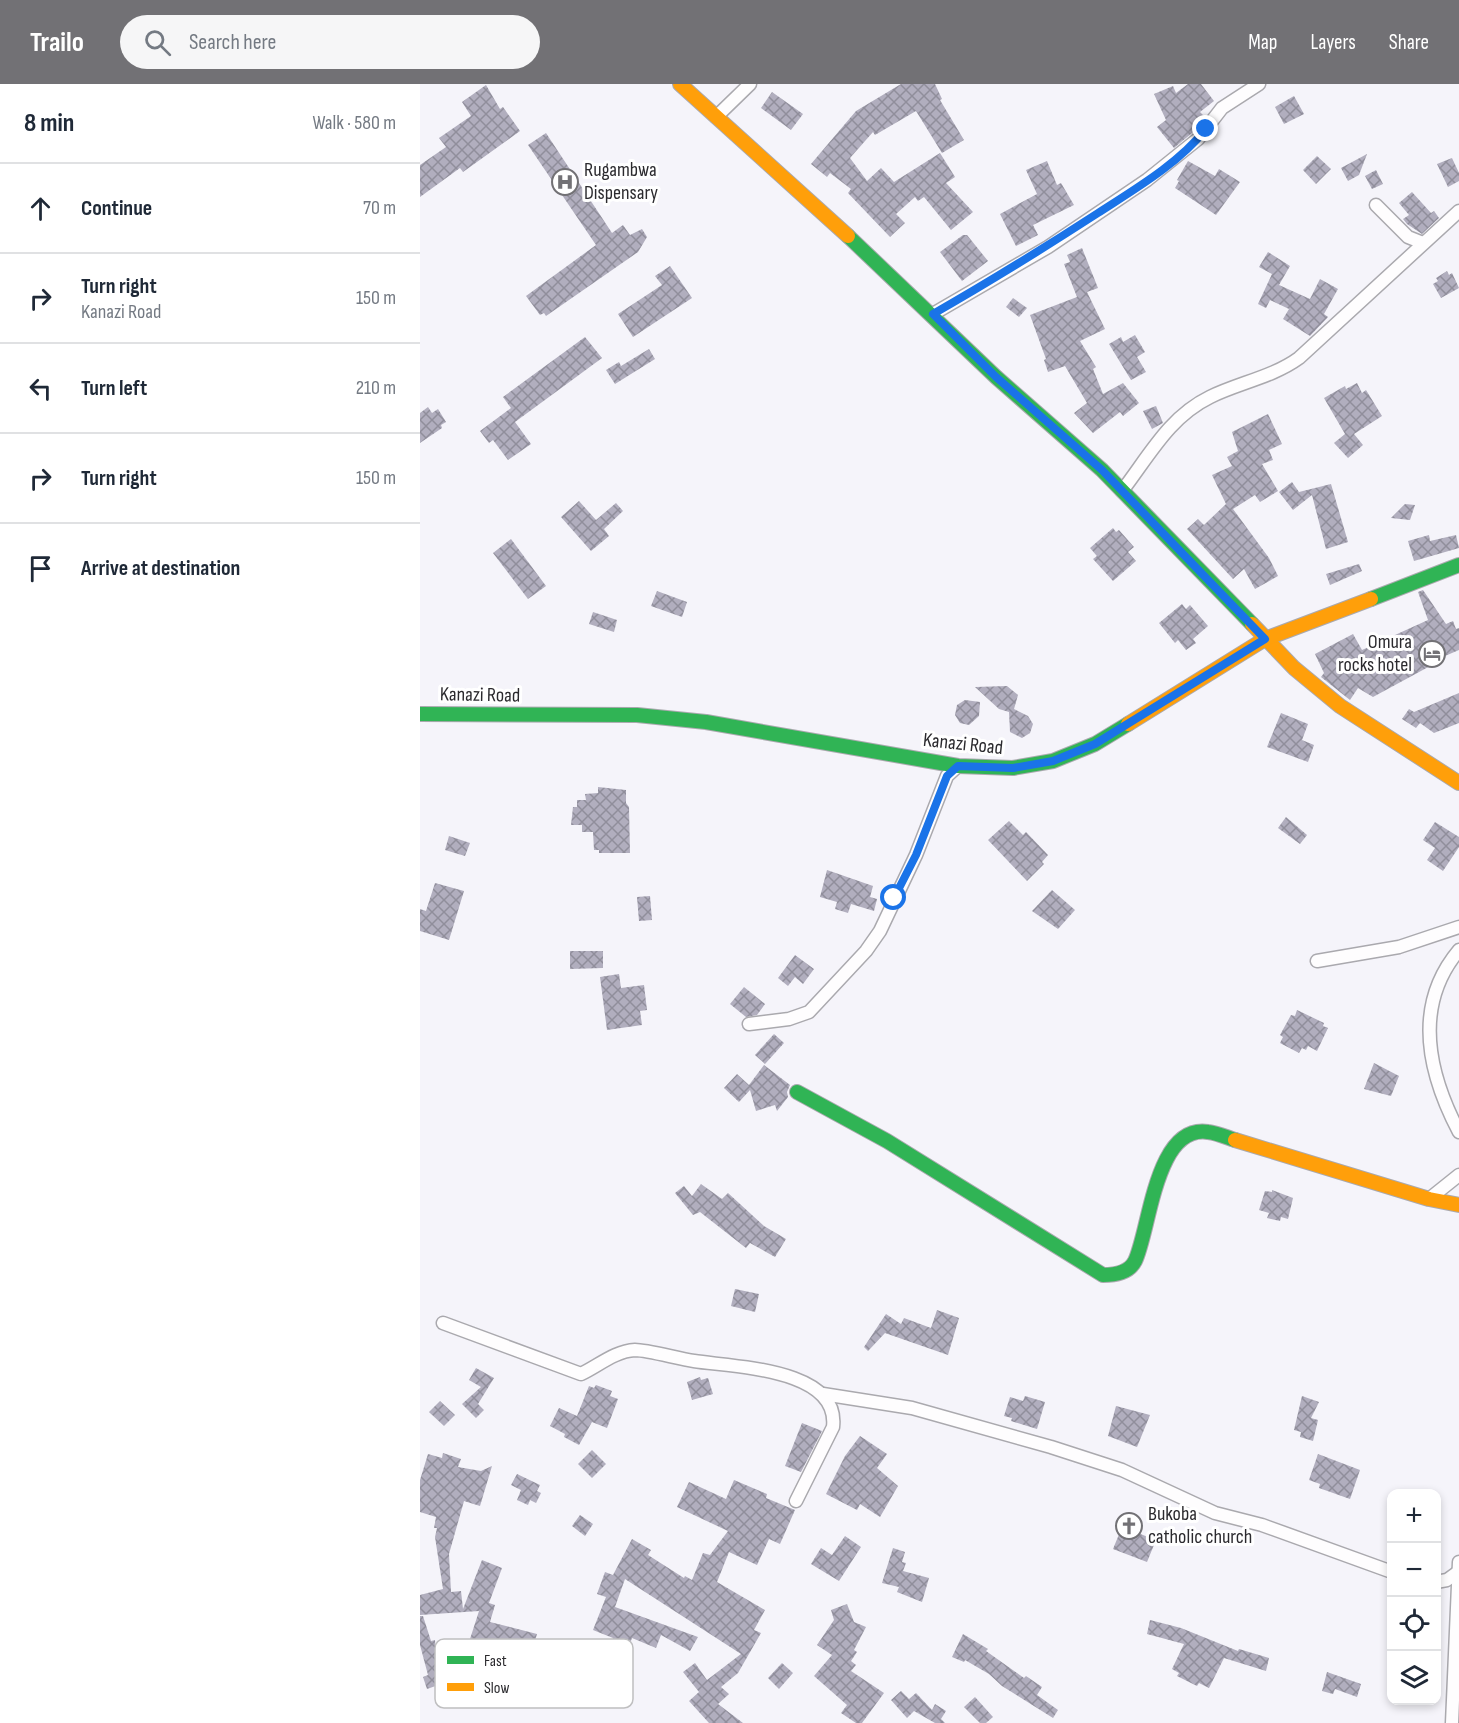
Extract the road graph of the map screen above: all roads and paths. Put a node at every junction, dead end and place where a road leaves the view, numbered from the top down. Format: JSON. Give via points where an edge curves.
{"nodes":[{"id":1,"x":680,"y":84,"type":"edge"},
{"id":2,"x":750,"y":84,"type":"edge"},
{"id":3,"x":1259,"y":84,"type":"edge"},
{"id":4,"x":716,"y":117,"type":"junction"},
{"id":5,"x":1376,"y":205,"type":"dead end"},
{"id":6,"x":1459,"y":211,"type":"edge"},
{"id":7,"x":1423,"y":243,"type":"junction"},
{"id":8,"x":933,"y":314,"type":"junction"},
{"id":9,"x":1122,"y":491,"type":"junction"},
{"id":10,"x":1459,"y":565,"type":"edge"},
{"id":11,"x":1265,"y":639,"type":"junction"},
{"id":12,"x":420,"y":714,"type":"edge"},
{"id":13,"x":958,"y":766,"type":"junction"},
{"id":14,"x":1459,"y":783,"type":"edge"},
{"id":15,"x":1459,"y":927,"type":"edge"},
{"id":16,"x":1459,"y":951,"type":"edge"},
{"id":17,"x":1317,"y":961,"type":"dead end"},
{"id":18,"x":749,"y":1024,"type":"dead end"},
{"id":19,"x":796,"y":1092,"type":"dead end"},
{"id":20,"x":1459,"y":1132,"type":"edge"},
{"id":21,"x":1459,"y":1175,"type":"edge"},
{"id":22,"x":1429,"y":1199,"type":"junction"},
{"id":23,"x":1459,"y":1205,"type":"edge"},
{"id":24,"x":443,"y":1323,"type":"dead end"},
{"id":25,"x":823,"y":1394,"type":"junction"},
{"id":26,"x":796,"y":1501,"type":"dead end"},
{"id":27,"x":1459,"y":1562,"type":"edge"},
{"id":28,"x":1387,"y":1570,"type":"edge"},
{"id":29,"x":1458,"y":1572,"type":"edge"},
{"id":30,"x":1441,"y":1581,"type":"edge"},
{"id":31,"x":1452,"y":1723,"type":"edge"}],
"edges":[{"from":1,"to":4,"type":"street"},
{"from":2,"to":4,"type":"street"},
{"from":3,"to":8,"type":"street","via":[[1222,108],[1198,139],[1124,196],[1048,247]]},
{"from":4,"to":8,"type":"street"},
{"from":5,"to":7,"type":"street","via":[[1408,237]]},
{"from":6,"to":7,"type":"street"},
{"from":7,"to":9,"type":"street","via":[[1293,363],[1209,397],[1179,417],[1166,428]]},
{"from":8,"to":9,"type":"street"},
{"from":9,"to":11,"type":"street"},
{"from":10,"to":11,"type":"street","name":"Kanazi Road"},
{"from":11,"to":13,"type":"street","name":"Kanazi Road","via":[[1095,744],[1053,761],[1013,768]]},
{"from":11,"to":14,"type":"street","via":[[1340,706]]},
{"from":12,"to":13,"type":"street","name":"Kanazi Road","via":[[637,715],[706,722]]},
{"from":13,"to":18,"type":"street","via":[[947,776],[916,855],[880,931],[866,951],[809,1012]]},
{"from":15,"to":17,"type":"street","via":[[1399,946]]},
{"from":16,"to":20,"type":"street","via":[[1437,987],[1427,1028],[1434,1075]]},
{"from":19,"to":22,"type":"street","via":[[887,1141],[1103,1275],[1115,1276],[1135,1261],[1156,1186],[1171,1154],[1179,1142],[1206,1131]]},
{"from":21,"to":22,"type":"street"},
{"from":22,"to":23,"type":"street"},
{"from":24,"to":25,"type":"street","via":[[581,1374],[606,1359],[635,1350],[695,1362],[772,1370]]},
{"from":25,"to":26,"type":"street","via":[[833,1414],[833,1427]]},
{"from":25,"to":28,"type":"street","via":[[912,1408],[1051,1447],[1122,1470],[1215,1513]]},
{"from":27,"to":29,"type":"street"},
{"from":29,"to":30,"type":"street"},
{"from":29,"to":31,"type":"street"}]}
